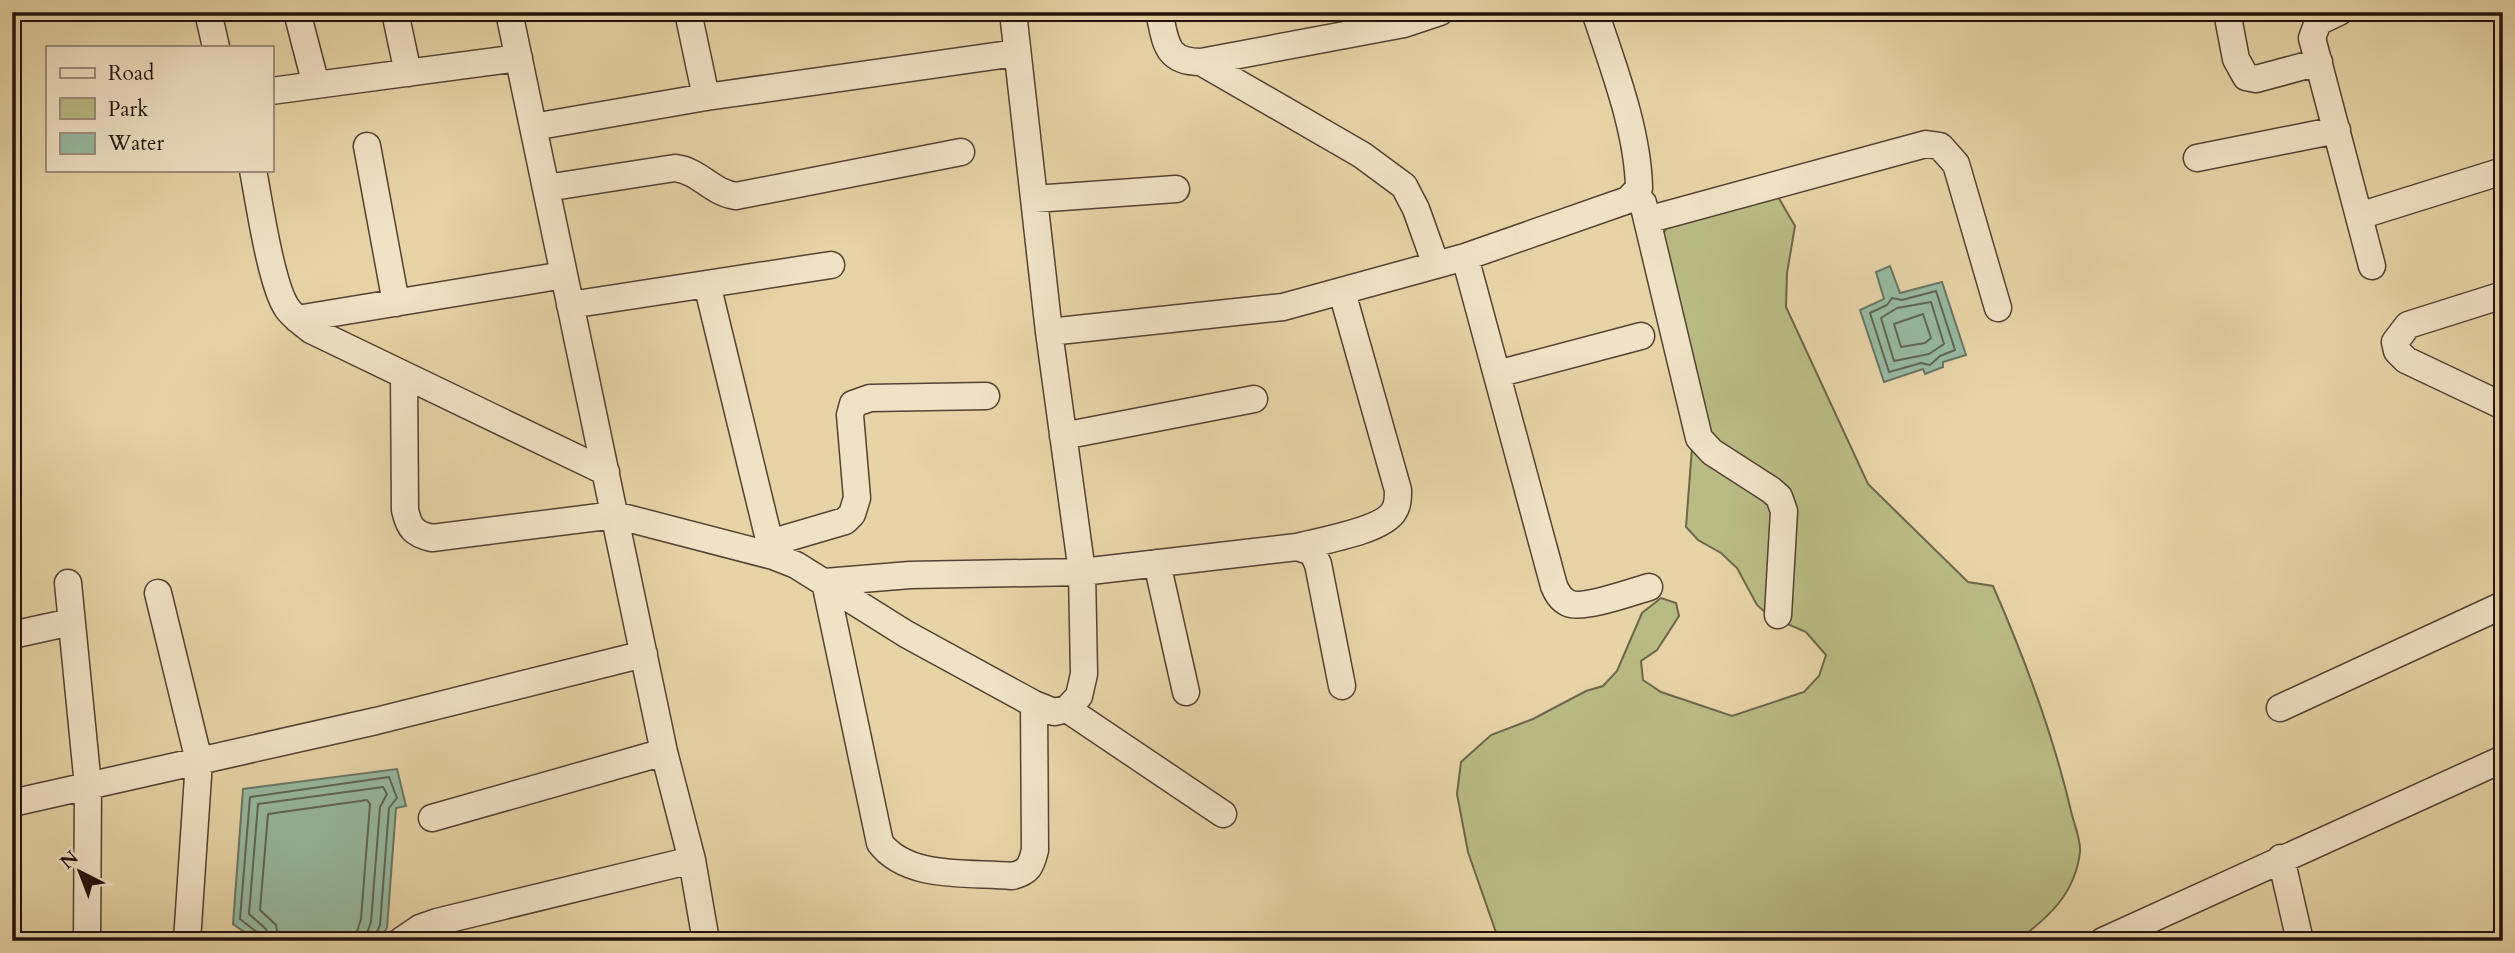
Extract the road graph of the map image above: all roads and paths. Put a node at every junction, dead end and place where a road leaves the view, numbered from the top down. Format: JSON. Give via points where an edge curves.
{"nodes":[{"id":1,"x":208,"y":12,"type":"edge"},
{"id":2,"x":297,"y":12,"type":"edge"},
{"id":3,"x":395,"y":12,"type":"edge"},
{"id":4,"x":509,"y":12,"type":"edge"},
{"id":5,"x":688,"y":12,"type":"edge"},
{"id":6,"x":1013,"y":12,"type":"edge"},
{"id":7,"x":1159,"y":12,"type":"edge"},
{"id":8,"x":1440,"y":12,"type":"edge"},
{"id":9,"x":1595,"y":12,"type":"edge"},
{"id":10,"x":2227,"y":12,"type":"edge"},
{"id":11,"x":2339,"y":12,"type":"edge"},
{"id":12,"x":1364,"y":22,"type":"edge"},
{"id":13,"x":216,"y":46,"type":"edge"},
{"id":14,"x":1016,"y":53,"type":"junction"},
{"id":15,"x":519,"y":58,"type":"junction"},
{"id":16,"x":1201,"y":62,"type":"junction"},
{"id":17,"x":2319,"y":62,"type":"junction"},
{"id":18,"x":408,"y":73,"type":"junction"},
{"id":19,"x":316,"y":85,"type":"junction"},
{"id":20,"x":273,"y":91,"type":"edge"},
{"id":21,"x":706,"y":97,"type":"junction"},
{"id":22,"x":533,"y":127,"type":"junction"},
{"id":23,"x":2336,"y":130,"type":"junction"},
{"id":24,"x":367,"y":146,"type":"dead end"},
{"id":25,"x":961,"y":152,"type":"dead end"},
{"id":26,"x":2197,"y":158,"type":"dead end"},
{"id":27,"x":253,"y":172,"type":"edge"},
{"id":28,"x":2503,"y":172,"type":"edge"},
{"id":29,"x":546,"y":188,"type":"junction"},
{"id":30,"x":1639,"y":188,"type":"junction"},
{"id":31,"x":1176,"y":190,"type":"dead end"},
{"id":32,"x":1034,"y":200,"type":"junction"},
{"id":33,"x":2359,"y":216,"type":"junction"},
{"id":34,"x":1647,"y":220,"type":"junction"},
{"id":35,"x":1465,"y":257,"type":"junction"},
{"id":36,"x":831,"y":265,"type":"dead end"},
{"id":37,"x":1436,"y":265,"type":"junction"},
{"id":38,"x":2372,"y":266,"type":"dead end"},
{"id":39,"x":564,"y":275,"type":"junction"},
{"id":40,"x":706,"y":284,"type":"junction"},
{"id":41,"x":1342,"y":292,"type":"junction"},
{"id":42,"x":2503,"y":295,"type":"edge"},
{"id":43,"x":396,"y":303,"type":"junction"},
{"id":44,"x":570,"y":305,"type":"junction"},
{"id":45,"x":1997,"y":308,"type":"dead end"},
{"id":46,"x":297,"y":319,"type":"junction"},
{"id":47,"x":1049,"y":332,"type":"junction"},
{"id":48,"x":1641,"y":335,"type":"dead end"},
{"id":49,"x":1497,"y":374,"type":"junction"},
{"id":50,"x":404,"y":375,"type":"junction"},
{"id":51,"x":986,"y":396,"type":"dead end"},
{"id":52,"x":1254,"y":399,"type":"dead end"},
{"id":53,"x":2503,"y":406,"type":"edge"},
{"id":54,"x":1063,"y":436,"type":"junction"},
{"id":55,"x":606,"y":472,"type":"junction"},
{"id":56,"x":615,"y":515,"type":"junction"},
{"id":57,"x":1297,"y":547,"type":"junction"},
{"id":58,"x":771,"y":549,"type":"junction"},
{"id":59,"x":1157,"y":563,"type":"junction"},
{"id":60,"x":1082,"y":572,"type":"junction"},
{"id":61,"x":825,"y":582,"type":"junction"},
{"id":62,"x":68,"y":583,"type":"dead end"},
{"id":63,"x":1649,"y":587,"type":"dead end"},
{"id":64,"x":158,"y":593,"type":"dead end"},
{"id":65,"x":2503,"y":605,"type":"edge"},
{"id":66,"x":1778,"y":615,"type":"dead end"},
{"id":67,"x":71,"y":622,"type":"junction"},
{"id":68,"x":12,"y":635,"type":"edge"},
{"id":69,"x":644,"y":654,"type":"junction"},
{"id":70,"x":1342,"y":686,"type":"dead end"},
{"id":71,"x":1186,"y":692,"type":"dead end"},
{"id":72,"x":1034,"y":704,"type":"junction"},
{"id":73,"x":2280,"y":708,"type":"dead end"},
{"id":74,"x":1067,"y":709,"type":"junction"},
{"id":75,"x":664,"y":752,"type":"junction"},
{"id":76,"x":2503,"y":759,"type":"edge"},
{"id":77,"x":199,"y":761,"type":"junction"},
{"id":78,"x":88,"y":786,"type":"junction"},
{"id":79,"x":12,"y":803,"type":"edge"},
{"id":80,"x":1223,"y":814,"type":"dead end"},
{"id":81,"x":432,"y":818,"type":"dead end"},
{"id":82,"x":2281,"y":858,"type":"junction"},
{"id":83,"x":692,"y":860,"type":"junction"},
{"id":84,"x":2105,"y":940,"type":"edge"},
{"id":85,"x":87,"y":941,"type":"edge"},
{"id":86,"x":187,"y":941,"type":"edge"},
{"id":87,"x":401,"y":941,"type":"edge"},
{"id":88,"x":706,"y":941,"type":"edge"},
{"id":89,"x":2300,"y":941,"type":"edge"}],
"edges":[{"from":1,"to":13,"type":"street"},
{"from":2,"to":19,"type":"street"},
{"from":3,"to":18,"type":"street"},
{"from":4,"to":15,"type":"street"},
{"from":5,"to":21,"type":"street"},
{"from":6,"to":14,"type":"street"},
{"from":7,"to":16,"type":"street","via":[[1174,56],[1184,62]]},
{"from":8,"to":12,"type":"street"},
{"from":9,"to":30,"type":"street","via":[[1616,73],[1639,170]]},
{"from":10,"to":17,"type":"street","via":[[2236,59],[2246,77],[2256,79]]},
{"from":11,"to":17,"type":"street","via":[[2314,28]]},
{"from":12,"to":16,"type":"street"},
{"from":14,"to":21,"type":"street"},
{"from":14,"to":32,"type":"street"},
{"from":15,"to":18,"type":"street"},
{"from":15,"to":22,"type":"street"},
{"from":16,"to":37,"type":"street","via":[[1363,155],[1404,186]]},
{"from":17,"to":23,"type":"street"},
{"from":18,"to":19,"type":"street"},
{"from":19,"to":20,"type":"street"},
{"from":21,"to":22,"type":"street"},
{"from":22,"to":29,"type":"street"},
{"from":23,"to":26,"type":"street"},
{"from":23,"to":33,"type":"street"},
{"from":24,"to":43,"type":"street"},
{"from":25,"to":29,"type":"street","via":[[736,196],[725,195],[690,170],[675,168]]},
{"from":27,"to":46,"type":"street","via":[[278,286],[286,307]]},
{"from":28,"to":33,"type":"street"},
{"from":29,"to":39,"type":"street"},
{"from":30,"to":34,"type":"street"},
{"from":30,"to":35,"type":"street","via":[[1615,207]]},
{"from":31,"to":32,"type":"street"},
{"from":32,"to":47,"type":"street"},
{"from":33,"to":38,"type":"street"},
{"from":34,"to":45,"type":"street","via":[[1926,144],[1940,146],[1956,164]]},
{"from":34,"to":66,"type":"street","via":[[1699,438],[1712,452],[1771,490],[1784,511]]},
{"from":35,"to":37,"type":"street"},
{"from":35,"to":49,"type":"street"},
{"from":36,"to":40,"type":"street"},
{"from":37,"to":41,"type":"street"},
{"from":39,"to":43,"type":"street"},
{"from":39,"to":44,"type":"street"},
{"from":40,"to":44,"type":"street"},
{"from":40,"to":58,"type":"street"},
{"from":41,"to":47,"type":"street","via":[[1283,307]]},
{"from":41,"to":57,"type":"street","via":[[1398,501],[1394,512],[1376,526]]},
{"from":42,"to":53,"type":"street","via":[[2408,325],[2395,342],[2406,360]]},
{"from":43,"to":46,"type":"street"},
{"from":44,"to":55,"type":"street"},
{"from":46,"to":50,"type":"street"},
{"from":47,"to":54,"type":"street"},
{"from":48,"to":49,"type":"street"},
{"from":49,"to":63,"type":"street","via":[[1560,598],[1570,605],[1583,604]]},
{"from":50,"to":55,"type":"street"},
{"from":50,"to":56,"type":"street","via":[[405,510],[416,535],[432,538]]},
{"from":51,"to":58,"type":"street","via":[[870,397],[853,404],[856,498],[852,514]]},
{"from":52,"to":54,"type":"street"},
{"from":54,"to":60,"type":"street"},
{"from":55,"to":56,"type":"street"},
{"from":56,"to":58,"type":"street"},
{"from":56,"to":69,"type":"street"},
{"from":57,"to":59,"type":"street"},
{"from":57,"to":70,"type":"street","via":[[1312,552],[1318,564]]},
{"from":58,"to":61,"type":"street"},
{"from":59,"to":60,"type":"street"},
{"from":59,"to":71,"type":"street"},
{"from":60,"to":61,"type":"street","via":[[910,575]]},
{"from":60,"to":74,"type":"street","via":[[1084,674],[1079,696]]},
{"from":61,"to":72,"type":"street","via":[[876,617]]},
{"from":61,"to":72,"type":"street","via":[[880,843],[901,863],[1012,876],[1031,866],[1035,850]]},
{"from":62,"to":67,"type":"street"},
{"from":64,"to":77,"type":"street"},
{"from":65,"to":73,"type":"street"},
{"from":67,"to":68,"type":"street"},
{"from":67,"to":78,"type":"street"},
{"from":69,"to":75,"type":"street"},
{"from":69,"to":77,"type":"street"},
{"from":72,"to":74,"type":"street","via":[[1054,712]]},
{"from":74,"to":80,"type":"street"},
{"from":75,"to":81,"type":"street"},
{"from":75,"to":83,"type":"street"},
{"from":76,"to":82,"type":"street"},
{"from":77,"to":78,"type":"street"},
{"from":77,"to":86,"type":"street"},
{"from":78,"to":79,"type":"street"},
{"from":78,"to":85,"type":"street"},
{"from":82,"to":84,"type":"street"},
{"from":82,"to":89,"type":"street"},
{"from":83,"to":87,"type":"street","via":[[437,922]]},
{"from":83,"to":88,"type":"street"}]}
